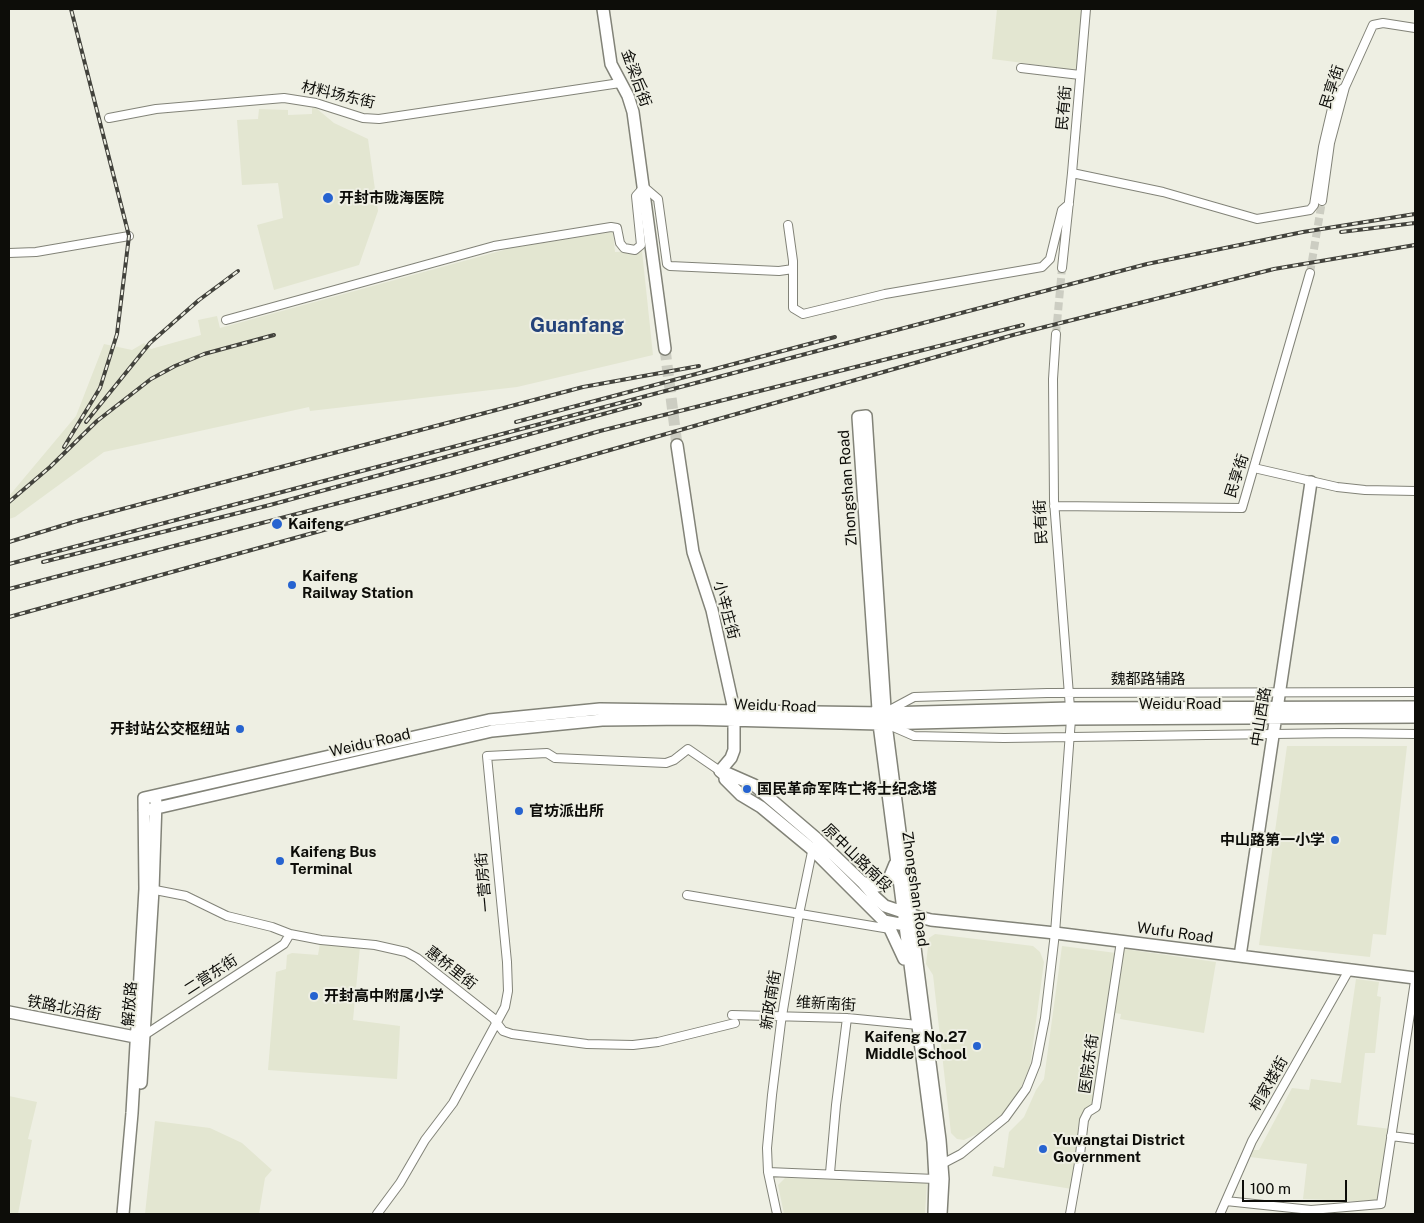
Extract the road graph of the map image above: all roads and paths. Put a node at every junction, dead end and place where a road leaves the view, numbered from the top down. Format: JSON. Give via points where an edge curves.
{"nodes":[{"id":1,"x":603,"y":9,"type":"edge"},
{"id":2,"x":1086,"y":9,"type":"edge"},
{"id":3,"x":1415,"y":28,"type":"edge"},
{"id":4,"x":1021,"y":68,"type":"dead end"},
{"id":5,"x":1080,"y":75,"type":"junction"},
{"id":6,"x":620,"y":83,"type":"junction"},
{"id":7,"x":1345,"y":87,"type":"junction"},
{"id":8,"x":108,"y":118,"type":"dead end"},
{"id":9,"x":1072,"y":173,"type":"junction"},
{"id":10,"x":644,"y":188,"type":"junction"},
{"id":11,"x":1322,"y":201,"type":"tunnel mouth"},
{"id":12,"x":1069,"y":204,"type":"junction"},
{"id":13,"x":788,"y":225,"type":"dead end"},
{"id":14,"x":129,"y":236,"type":"dead end"},
{"id":15,"x":9,"y":253,"type":"edge"},
{"id":16,"x":1062,"y":268,"type":"tunnel mouth"},
{"id":17,"x":793,"y":269,"type":"junction"},
{"id":18,"x":1310,"y":273,"type":"tunnel mouth"},
{"id":19,"x":226,"y":320,"type":"dead end"},
{"id":20,"x":1056,"y":334,"type":"tunnel mouth"},
{"id":21,"x":665,"y":349,"type":"tunnel mouth"},
{"id":22,"x":677,"y":445,"type":"tunnel mouth"},
{"id":23,"x":1254,"y":468,"type":"junction"},
{"id":24,"x":1311,"y":482,"type":"junction"},
{"id":25,"x":1415,"y":491,"type":"edge"},
{"id":26,"x":1054,"y":506,"type":"junction"},
{"id":27,"x":1280,"y":692,"type":"junction"},
{"id":28,"x":1415,"y":692,"type":"edge"},
{"id":29,"x":1069,"y":693,"type":"junction"},
{"id":30,"x":1415,"y":706,"type":"edge"},
{"id":31,"x":1277,"y":713,"type":"junction"},
{"id":32,"x":1070,"y":714,"type":"junction"},
{"id":33,"x":734,"y":715,"type":"junction"},
{"id":34,"x":1415,"y":717,"type":"edge"},
{"id":35,"x":882,"y":718,"type":"junction"},
{"id":36,"x":1274,"y":733,"type":"junction"},
{"id":37,"x":1415,"y":734,"type":"edge"},
{"id":38,"x":1070,"y":736,"type":"junction"},
{"id":39,"x":723,"y":774,"type":"junction"},
{"id":40,"x":156,"y":795,"type":"junction"},
{"id":41,"x":144,"y":798,"type":"joint"},
{"id":42,"x":156,"y":808,"type":"junction"},
{"id":43,"x":144,"y":810,"type":"junction"},
{"id":44,"x":816,"y":838,"type":"junction"},
{"id":45,"x":813,"y":850,"type":"junction"},
{"id":46,"x":896,"y":860,"type":"junction"},
{"id":47,"x":862,"y":882,"type":"junction"},
{"id":48,"x":149,"y":889,"type":"junction"},
{"id":49,"x":687,"y":894,"type":"dead end"},
{"id":50,"x":799,"y":914,"type":"junction"},
{"id":51,"x":908,"y":920,"type":"junction"},
{"id":52,"x":931,"y":920,"type":"joint"},
{"id":53,"x":887,"y":925,"type":"junction"},
{"id":54,"x":1055,"y":933,"type":"junction"},
{"id":55,"x":290,"y":934,"type":"junction"},
{"id":56,"x":1121,"y":941,"type":"junction"},
{"id":57,"x":1240,"y":956,"type":"junction"},
{"id":58,"x":1349,"y":970,"type":"junction"},
{"id":59,"x":1415,"y":979,"type":"edge"},
{"id":60,"x":913,"y":987,"type":"junction"},
{"id":61,"x":9,"y":1012,"type":"edge"},
{"id":62,"x":782,"y":1016,"type":"junction"},
{"id":63,"x":847,"y":1018,"type":"junction"},
{"id":64,"x":734,"y":1019,"type":"joint"},
{"id":65,"x":498,"y":1023,"type":"junction"},
{"id":66,"x":918,"y":1025,"type":"junction"},
{"id":67,"x":139,"y":1037,"type":"junction"},
{"id":68,"x":1391,"y":1136,"type":"junction"},
{"id":69,"x":1415,"y":1139,"type":"edge"},
{"id":70,"x":942,"y":1164,"type":"junction"},
{"id":71,"x":768,"y":1171,"type":"junction"},
{"id":72,"x":830,"y":1173,"type":"junction"},
{"id":73,"x":935,"y":1179,"type":"junction"},
{"id":74,"x":1226,"y":1201,"type":"junction"},
{"id":75,"x":123,"y":1214,"type":"edge"},
{"id":76,"x":130,"y":1214,"type":"edge"},
{"id":77,"x":377,"y":1214,"type":"edge"},
{"id":78,"x":777,"y":1214,"type":"edge"},
{"id":79,"x":934,"y":1214,"type":"edge"},
{"id":80,"x":941,"y":1214,"type":"edge"},
{"id":81,"x":1070,"y":1214,"type":"edge"},
{"id":82,"x":1220,"y":1214,"type":"edge"}],
"edges":[{"from":1,"to":6,"type":"main road","name":"金梁后街","via":[[612,64]]},
{"from":2,"to":5,"type":"street","name":"民有街"},
{"from":3,"to":7,"type":"street","name":"民享街","via":[[1383,23],[1373,25]]},
{"from":4,"to":5,"type":"street"},
{"from":5,"to":9,"type":"street","name":"民有街"},
{"from":6,"to":8,"type":"street","name":"材料场东街","via":[[378,119],[284,98],[156,109]]},
{"from":6,"to":10,"type":"main road","name":"金梁后街","via":[[633,112]]},
{"from":7,"to":9,"type":"street","via":[[1334,100],[1314,205],[1310,210],[1257,220],[1164,192]]},
{"from":7,"to":11,"type":"street","name":"民享街","via":[[1330,143]]},
{"from":9,"to":12,"type":"street","name":"民有街"},
{"from":10,"to":17,"type":"street","via":[[658,199],[667,264],[670,266]]},
{"from":10,"to":19,"type":"street","via":[[636,196],[641,245],[636,250],[624,248],[617,228],[612,227],[510,244]]},
{"from":10,"to":21,"type":"main road"},
{"from":12,"to":16,"type":"street","name":"民有街"},
{"from":12,"to":17,"type":"street","via":[[1062,210],[1050,259],[1042,268],[885,294],[804,314],[793,308]]},
{"from":13,"to":17,"type":"street"},
{"from":14,"to":15,"type":"street","via":[[36,252]]},
{"from":18,"to":23,"type":"street","name":"民享街"},
{"from":20,"to":26,"type":"street","name":"民有街","via":[[1052,396]]},
{"from":22,"to":33,"type":"main road","name":"小辛庄街","via":[[693,552],[712,610]]},
{"from":23,"to":24,"type":"street"},
{"from":23,"to":26,"type":"street","name":"民享街","via":[[1242,508]]},
{"from":24,"to":25,"type":"street","via":[[1365,490]]},
{"from":24,"to":27,"type":"main road","name":"中山西路"},
{"from":26,"to":29,"type":"street","name":"民有街"},
{"from":27,"to":28,"type":"street","name":"魏都路辅路"},
{"from":27,"to":29,"type":"street","name":"魏都路辅路"},
{"from":27,"to":31,"type":"main road","name":"中山西路"},
{"from":29,"to":32,"type":"street","name":"民有街"},
{"from":29,"to":35,"type":"street","name":"魏都路辅路","via":[[914,696]]},
{"from":30,"to":31,"type":"main road","name":"Weidu Road"},
{"from":31,"to":32,"type":"main road","name":"Weidu Road"},
{"from":31,"to":34,"type":"main road","name":"Weidu Road"},
{"from":31,"to":36,"type":"main road","name":"中山西路"},
{"from":32,"to":35,"type":"main road","name":"Weidu Road"},
{"from":32,"to":38,"type":"street","name":"民有街"},
{"from":33,"to":35,"type":"main road","name":"Weidu Road"},
{"from":33,"to":39,"type":"main road","name":"小辛庄街","via":[[731,758]]},
{"from":33,"to":40,"type":"main road","name":"Weidu Road","via":[[600,709],[489,720]]},
{"from":33,"to":42,"type":"main road","name":"Weidu Road","via":[[602,720],[492,731]]},
{"from":35,"to":35,"type":"main road","name":"Zhongshan Road","via":[[866,416],[858,417]]},
{"from":35,"to":38,"type":"street","via":[[914,736]]},
{"from":35,"to":46,"type":"main road","name":"Zhongshan Road"},
{"from":35,"to":51,"type":"main road","name":"Zhongshan Road"},
{"from":36,"to":37,"type":"street"},
{"from":36,"to":38,"type":"street"},
{"from":36,"to":57,"type":"main road","name":"中山西路"},
{"from":38,"to":54,"type":"street","name":"民有街"},
{"from":39,"to":44,"type":"main road","name":"原中山路南段","via":[[754,785]]},
{"from":39,"to":45,"type":"main road","name":"原中山路南段","via":[[741,795],[761,807]]},
{"from":39,"to":65,"type":"street","name":"一营房街","via":[[688,750],[666,763],[555,758],[547,753],[487,756],[507,962],[506,1000]]},
{"from":40,"to":41,"type":"main road","name":"Weidu Road"},
{"from":40,"to":42,"type":"main road","name":"解放路"},
{"from":41,"to":43,"type":"main road","name":"解放路"},
{"from":42,"to":43,"type":"main road","name":"Weidu Road"},
{"from":42,"to":48,"type":"main road","name":"解放路"},
{"from":43,"to":48,"type":"main road","name":"解放路"},
{"from":44,"to":45,"type":"street","name":"新政南街"},
{"from":44,"to":47,"type":"main road","name":"原中山路南段"},
{"from":45,"to":50,"type":"street","name":"新政南街"},
{"from":45,"to":53,"type":"main road","name":"原中山路南段"},
{"from":46,"to":47,"type":"main road","via":[[888,881],[877,886]]},
{"from":46,"to":51,"type":"main road","name":"Zhongshan Road"},
{"from":47,"to":51,"type":"main road","name":"原中山路南段","via":[[885,906]]},
{"from":48,"to":55,"type":"street","name":"惠桥里街","via":[[186,896],[228,916]]},
{"from":48,"to":67,"type":"main road","name":"解放路"},
{"from":49,"to":50,"type":"street"},
{"from":50,"to":53,"type":"street"},
{"from":50,"to":62,"type":"street","name":"新政南街"},
{"from":51,"to":52,"type":"main road","name":"原中山路南段"},
{"from":51,"to":53,"type":"main road","name":"原中山路南段"},
{"from":51,"to":60,"type":"main road","name":"Zhongshan Road"},
{"from":51,"to":70,"type":"main road","name":"Zhongshan Road"},
{"from":52,"to":54,"type":"main road","name":"Wufu Road"},
{"from":53,"to":60,"type":"main road","via":[[900,947]]},
{"from":54,"to":56,"type":"main road","name":"Wufu Road"},
{"from":54,"to":70,"type":"street","name":"民有街","via":[[1041,1040],[1026,1089],[1005,1118],[961,1154]]},
{"from":55,"to":65,"type":"street","name":"惠桥里街","via":[[406,952]]},
{"from":55,"to":67,"type":"street","name":"二营东街","via":[[284,944]]},
{"from":56,"to":57,"type":"main road","name":"Wufu Road"},
{"from":56,"to":81,"type":"street","name":"医院东街","via":[[1096,1107],[1084,1120]]},
{"from":57,"to":58,"type":"main road","name":"Wufu Road"},
{"from":58,"to":59,"type":"main road","name":"Wufu Road"},
{"from":58,"to":74,"type":"street","name":"柯家楼街","via":[[1252,1141]]},
{"from":59,"to":68,"type":"street"},
{"from":60,"to":66,"type":"main road","name":"Zhongshan Road"},
{"from":61,"to":67,"type":"main road","name":"铁路北沿街"},
{"from":62,"to":63,"type":"street","name":"维新南街"},
{"from":62,"to":64,"type":"street","name":"维新南街"},
{"from":62,"to":71,"type":"street","name":"新政南街","via":[[772,1095]]},
{"from":63,"to":66,"type":"street","name":"维新南街"},
{"from":63,"to":72,"type":"street"},
{"from":64,"to":65,"type":"street","name":"惠桥里街","via":[[658,1042],[632,1045],[527,1037],[504,1031]]},
{"from":65,"to":77,"type":"street","name":"一营房街","via":[[453,1103]]},
{"from":66,"to":73,"type":"main road","name":"Zhongshan Road"},
{"from":67,"to":75,"type":"main road","name":"解放路"},
{"from":67,"to":76,"type":"main road","name":"解放路"},
{"from":68,"to":69,"type":"street"},
{"from":68,"to":74,"type":"street","via":[[1381,1204],[1378,1206],[1311,1210]]},
{"from":70,"to":80,"type":"main road","name":"Zhongshan Road"},
{"from":71,"to":72,"type":"street"},
{"from":71,"to":78,"type":"street","name":"新政南街"},
{"from":72,"to":73,"type":"street"},
{"from":73,"to":79,"type":"main road","name":"Zhongshan Road"},
{"from":74,"to":82,"type":"street","name":"柯家楼街"}]}
